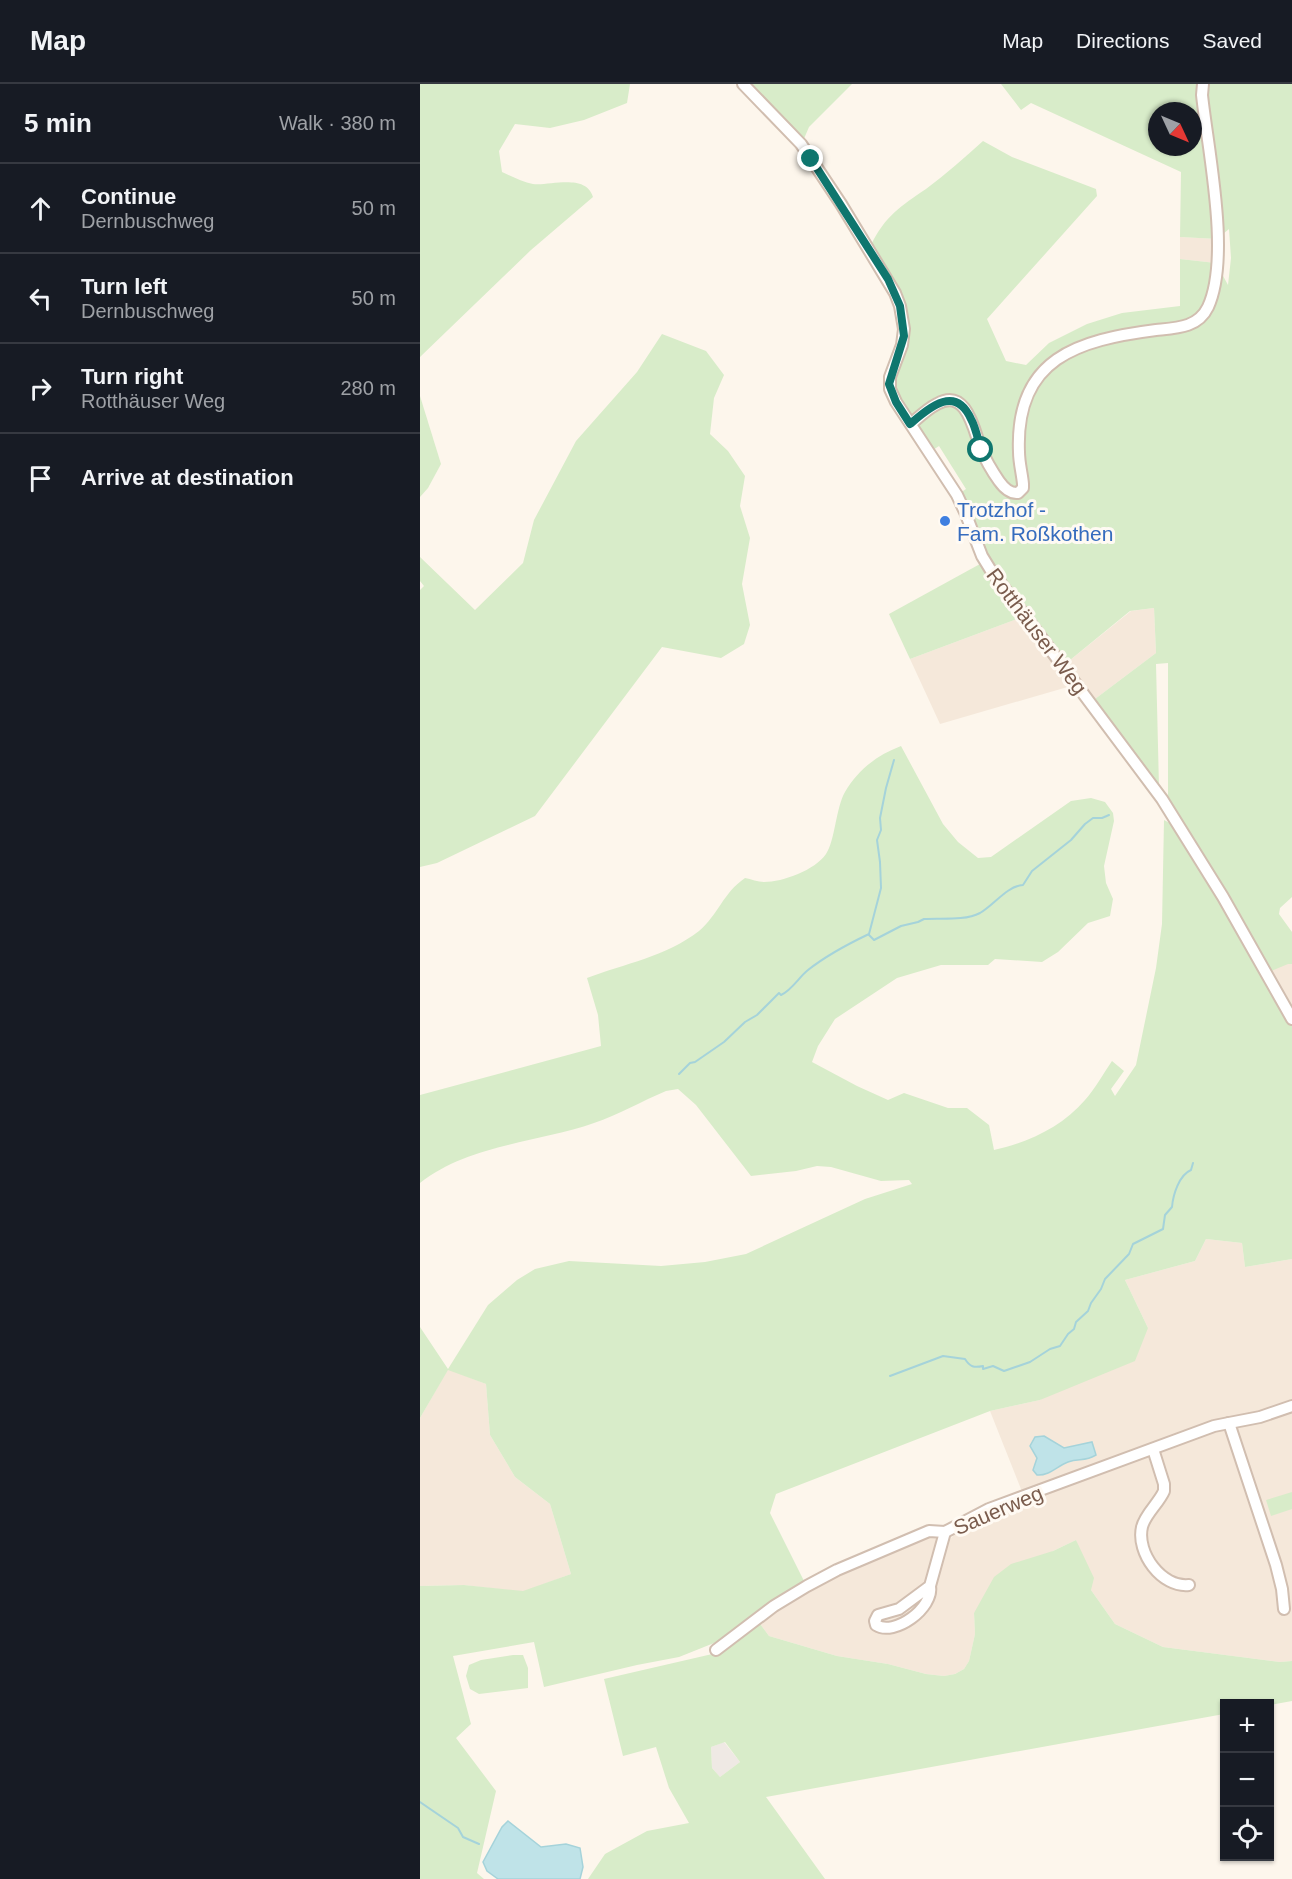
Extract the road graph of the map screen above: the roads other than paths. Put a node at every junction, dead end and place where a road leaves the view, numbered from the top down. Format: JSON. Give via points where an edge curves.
{"nodes":[{"id":1,"x":743,"y":84,"type":"edge"},
{"id":2,"x":1203,"y":84,"type":"edge"},
{"id":3,"x":910,"y":424,"type":"junction"},
{"id":4,"x":1292,"y":1019,"type":"edge"},
{"id":5,"x":1292,"y":1406,"type":"edge"},
{"id":6,"x":1229,"y":1423,"type":"junction"},
{"id":7,"x":1153,"y":1449,"type":"junction"},
{"id":8,"x":945,"y":1532,"type":"junction"},
{"id":9,"x":1189,"y":1585,"type":"dead end"},
{"id":10,"x":930,"y":1586,"type":"junction"},
{"id":11,"x":1284,"y":1609,"type":"dead end"},
{"id":12,"x":716,"y":1650,"type":"dead end"}],
"edges":[{"from":1,"to":3,"type":"street","name":"Rotthäuser Weg","via":[[801,144],[895,293],[904,336],[889,384]]},
{"from":2,"to":3,"type":"street","via":[[1218,262],[1215,285],[1204,314],[1182,327],[1083,346],[1045,369],[1030,387],[1022,416],[1019,452],[1023,488],[1018,493],[1009,491],[992,471],[972,419],[960,405],[937,403]]},
{"from":3,"to":4,"type":"street","name":"Rotthäuser Weg","via":[[957,495],[990,569],[1162,799]]},
{"from":5,"to":6,"type":"street","name":"Sauerweg"},
{"from":6,"to":7,"type":"street","name":"Sauerweg"},
{"from":6,"to":11,"type":"street","via":[[1276,1565]]},
{"from":7,"to":8,"type":"street","name":"Sauerweg","via":[[989,1509]]},
{"from":7,"to":9,"type":"street","via":[[1164,1491],[1142,1527],[1145,1549],[1163,1578]]},
{"from":8,"to":10,"type":"street"},
{"from":8,"to":12,"type":"street","name":"Sauerweg","via":[[929,1531],[837,1570],[774,1606]]},
{"from":10,"to":10,"type":"street","via":[[899,1609],[878,1615],[876,1625],[893,1627],[916,1615],[928,1600]]}]}
